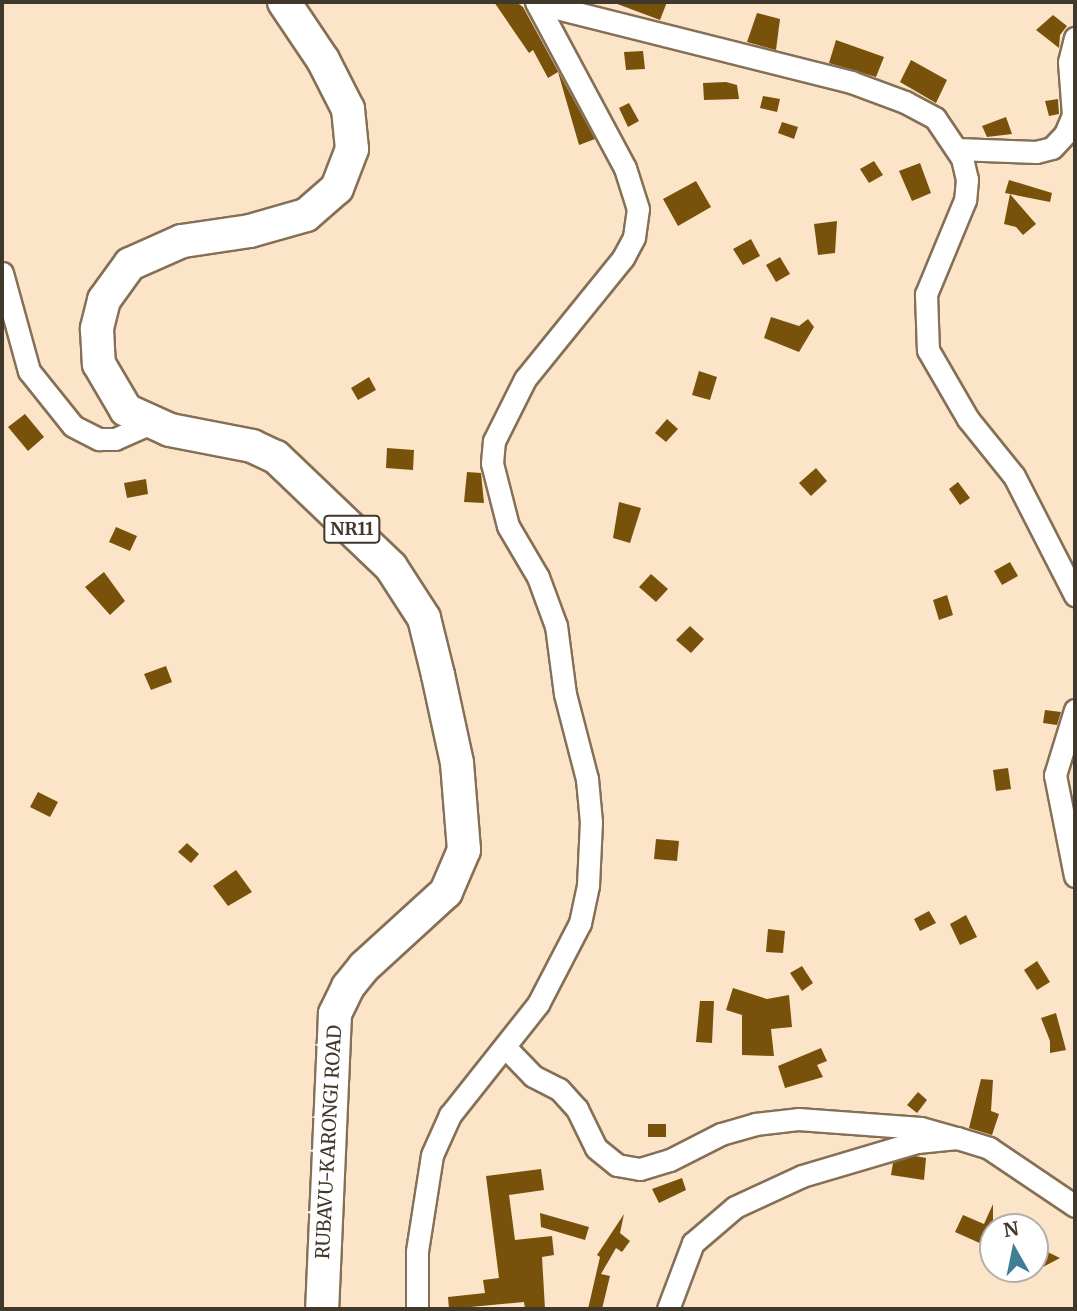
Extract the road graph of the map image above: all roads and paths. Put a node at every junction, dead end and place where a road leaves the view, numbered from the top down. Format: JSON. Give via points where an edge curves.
{"nodes":[{"id":1,"x":284,"y":2,"type":"edge"},
{"id":2,"x":536,"y":2,"type":"edge"},
{"id":3,"x":1075,"y":37,"type":"edge"},
{"id":4,"x":957,"y":149,"type":"junction"},
{"id":5,"x":2,"y":273,"type":"edge"},
{"id":6,"x":151,"y":424,"type":"junction"},
{"id":7,"x":1075,"y":595,"type":"edge"},
{"id":8,"x":1075,"y":710,"type":"edge"},
{"id":9,"x":1075,"y":876,"type":"edge"},
{"id":10,"x":506,"y":1048,"type":"junction"},
{"id":11,"x":957,"y":1138,"type":"junction"},
{"id":12,"x":1075,"y":1206,"type":"edge"},
{"id":13,"x":322,"y":1309,"type":"edge"},
{"id":14,"x":417,"y":1309,"type":"edge"},
{"id":15,"x":668,"y":1309,"type":"edge"}],
"edges":[{"from":1,"to":6,"type":"highway","name":"RUBAVU-KARONGI ROAD","number":"NR11","via":[[338,86],[348,109],[352,149],[337,188],[306,215],[269,227],[158,247],[130,264],[113,284],[97,329],[99,364],[126,410]]},
{"from":2,"to":4,"type":"street","via":[[874,89],[935,118]]},
{"from":2,"to":10,"type":"street","via":[[625,168],[638,209],[634,237],[622,258],[526,379],[494,441],[492,463],[498,497],[549,601],[556,625],[591,822],[588,885],[580,923],[538,1004]]},
{"from":3,"to":4,"type":"street","via":[[1069,62],[1073,115],[1052,148],[1037,152]]},
{"from":4,"to":7,"type":"street","via":[[967,179],[965,200],[926,294],[928,350],[968,419],[1014,476]]},
{"from":5,"to":6,"type":"street","via":[[29,371],[73,426],[99,439],[115,439]]},
{"from":6,"to":13,"type":"highway","name":"RUBAVU-KARONGI ROAD","number":"NR11","via":[[252,446],[276,457],[391,567],[424,618],[457,763],[466,828],[456,874],[426,915],[365,967],[348,987],[335,1014]]},
{"from":8,"to":9,"type":"street","via":[[1055,775]]},
{"from":10,"to":11,"type":"street","via":[[578,1109],[596,1148],[617,1165],[640,1169],[670,1160],[721,1134],[799,1119],[921,1128]]},
{"from":10,"to":14,"type":"street","via":[[450,1115],[432,1155],[416,1251]]},
{"from":11,"to":12,"type":"street","via":[[989,1149]]},
{"from":11,"to":15,"type":"street","via":[[916,1142],[838,1165],[735,1207],[693,1243]]}]}
